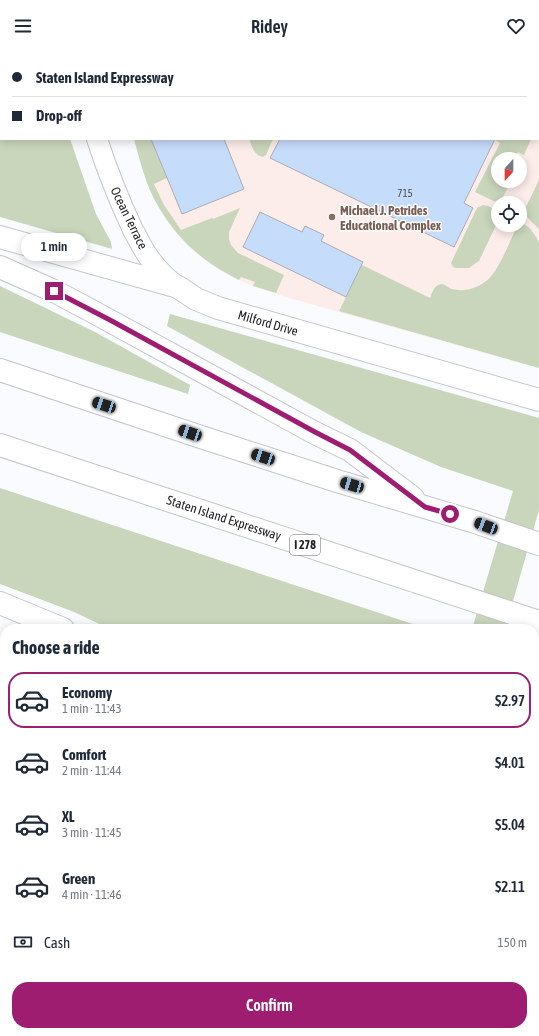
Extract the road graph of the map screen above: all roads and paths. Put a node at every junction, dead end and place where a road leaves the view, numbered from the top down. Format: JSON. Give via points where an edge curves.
{"nodes":[{"id":1,"x":97,"y":140,"type":"edge"},
{"id":2,"x":0,"y":237,"type":"edge"},
{"id":3,"x":0,"y":267,"type":"edge"},
{"id":4,"x":178,"y":287,"type":"junction"},
{"id":5,"x":0,"y":370,"type":"edge"},
{"id":6,"x":539,"y":400,"type":"edge"},
{"id":7,"x":0,"y":445,"type":"edge"},
{"id":8,"x":425,"y":507,"type":"junction"},
{"id":9,"x":539,"y":544,"type":"edge"},
{"id":10,"x":0,"y":603,"type":"edge"},
{"id":11,"x":539,"y":622,"type":"edge"},
{"id":12,"x":52,"y":624,"type":"edge"}],
"edges":[{"from":1,"to":4,"type":"street","name":"Ocean Terrace","via":[[116,194],[143,249],[166,278]]},
{"from":2,"to":4,"type":"main road","name":"Milford Drive"},
{"from":3,"to":8,"type":"main road","via":[[88,308],[350,450]]},
{"from":4,"to":6,"type":"main road","name":"Milford Drive","via":[[196,299],[218,308]]},
{"from":5,"to":8,"type":"main road","via":[[337,481]]},
{"from":7,"to":11,"type":"main road","name":"Staten Island Expressway","number":"I 278"},
{"from":8,"to":9,"type":"main road"},
{"from":10,"to":12,"type":"main road"}]}
